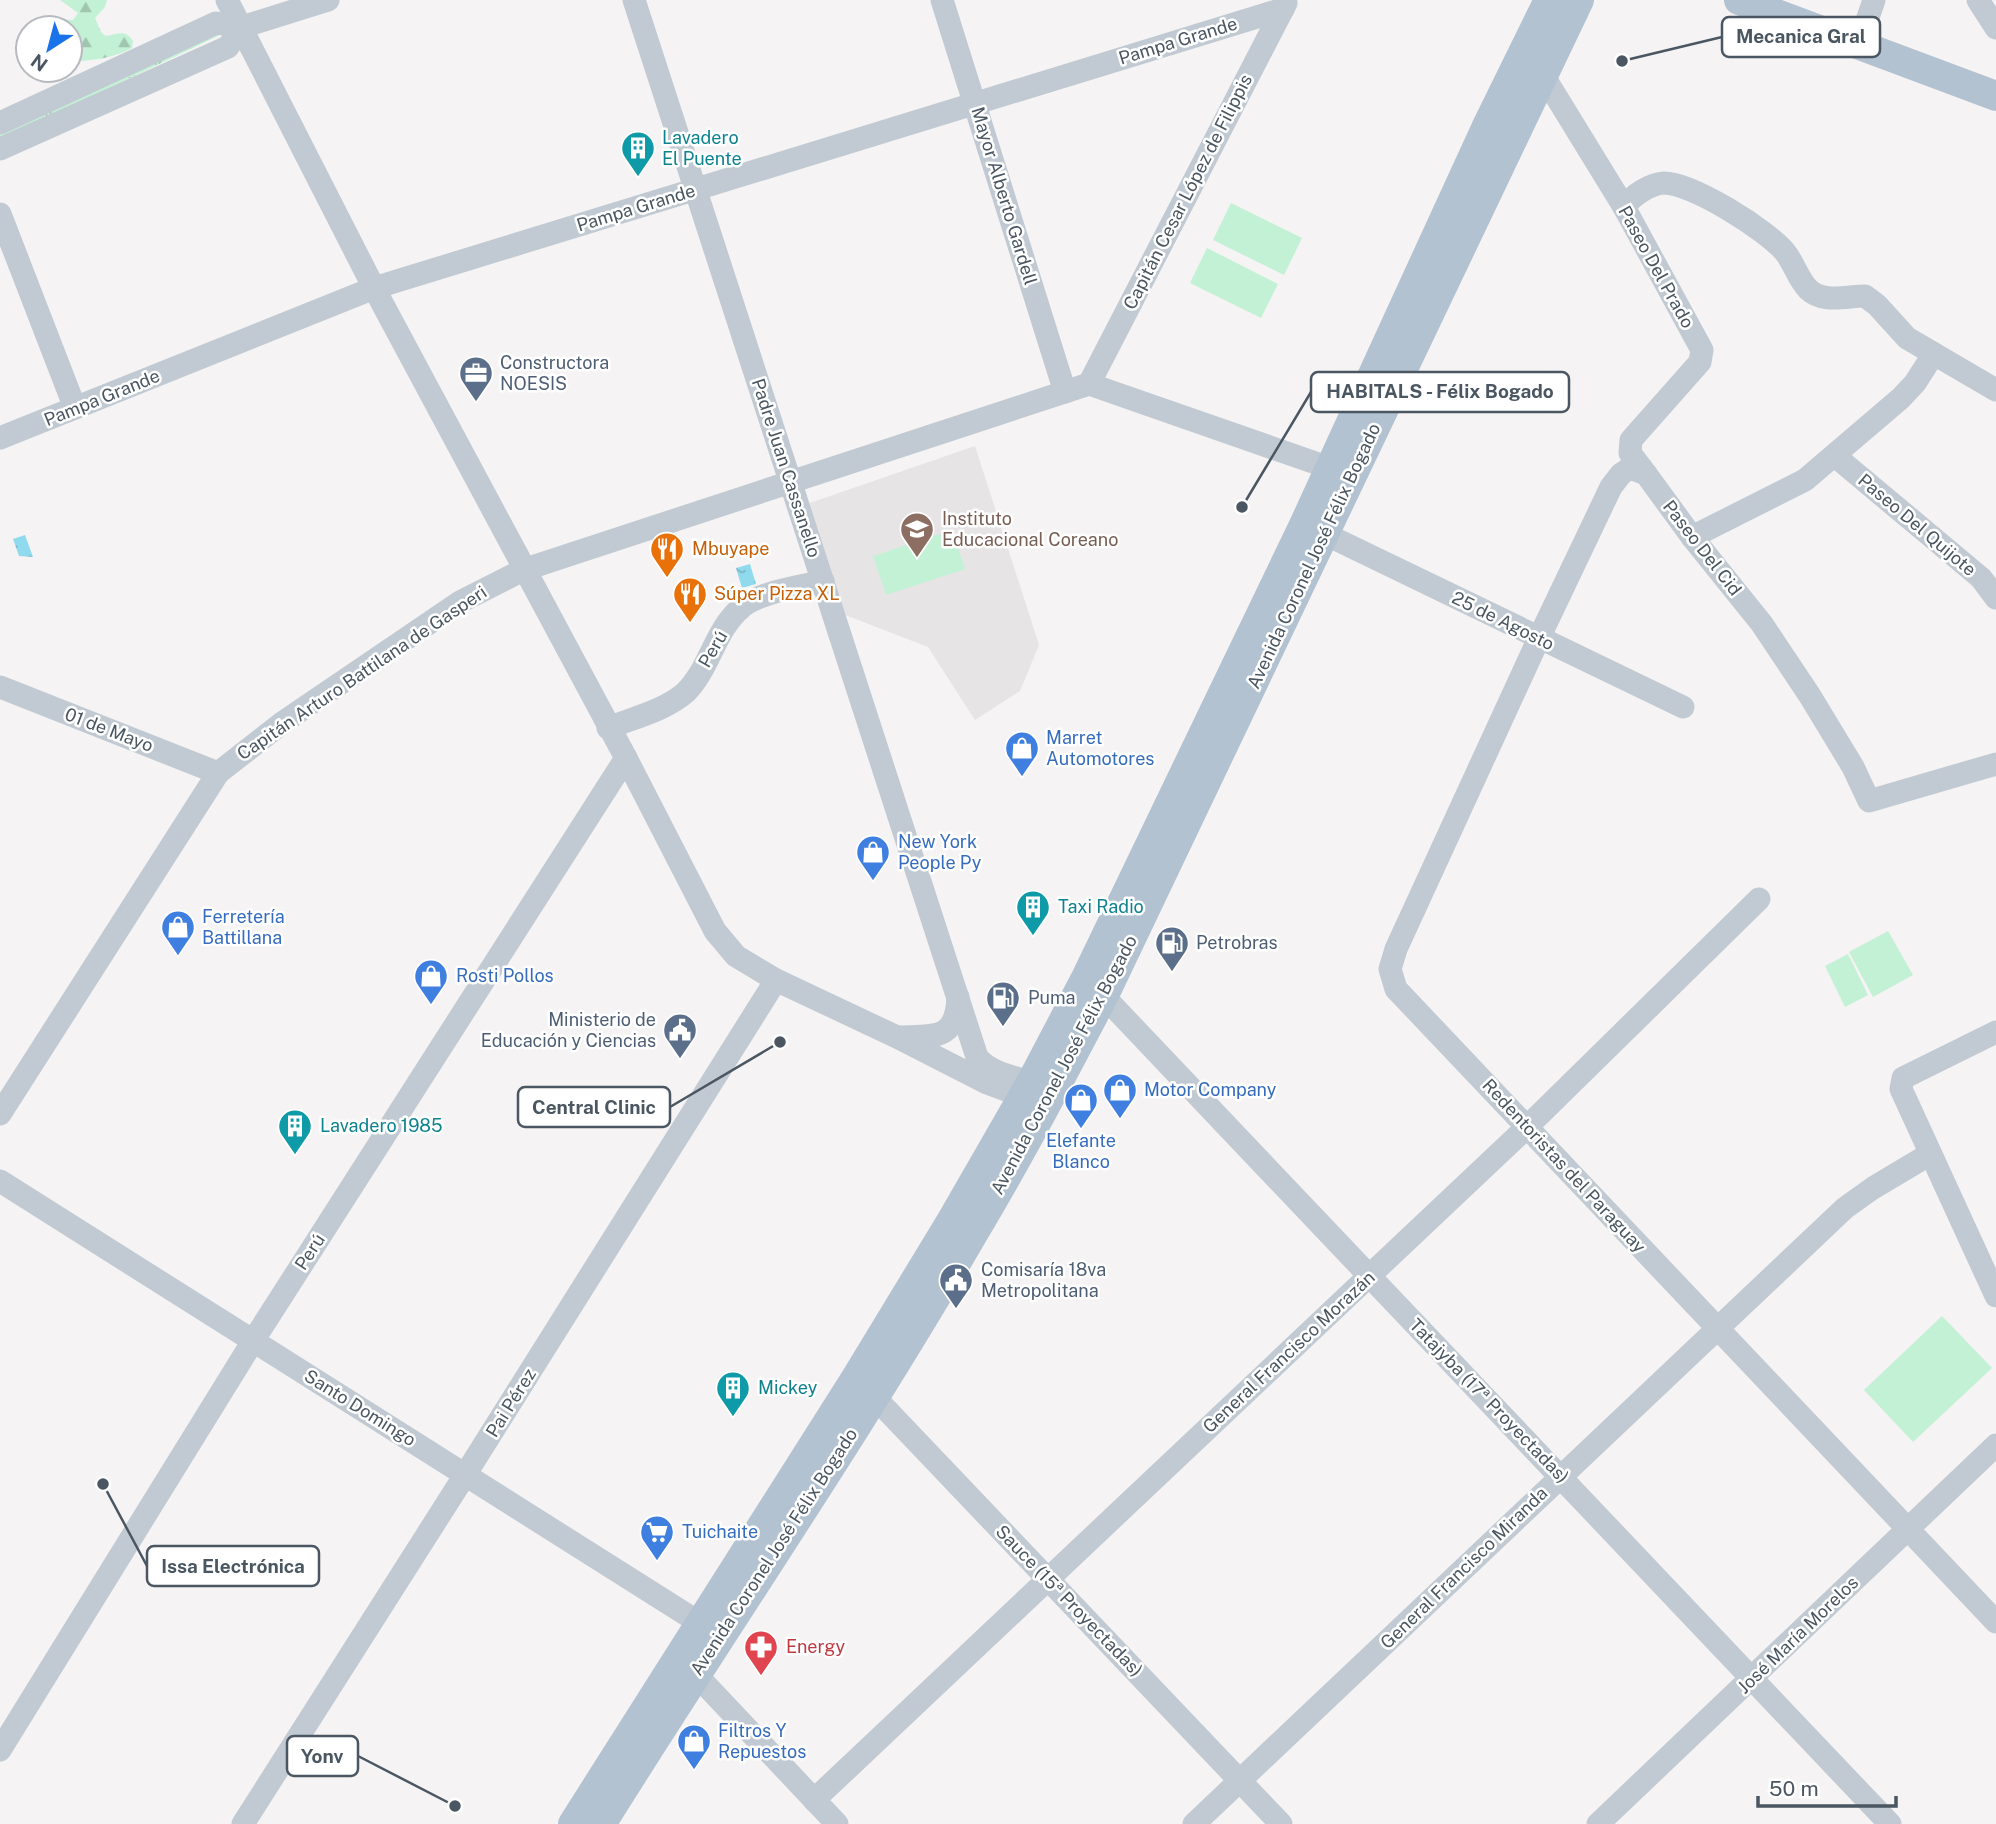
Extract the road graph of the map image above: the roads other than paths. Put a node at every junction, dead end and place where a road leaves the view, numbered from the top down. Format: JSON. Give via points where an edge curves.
{"nodes":[{"id":1,"x":227,"y":0,"type":"edge"},
{"id":2,"x":328,"y":0,"type":"edge"},
{"id":3,"x":634,"y":0,"type":"edge"},
{"id":4,"x":942,"y":0,"type":"edge"},
{"id":5,"x":1549,"y":0,"type":"edge"},
{"id":6,"x":1579,"y":0,"type":"edge"},
{"id":7,"x":1740,"y":0,"type":"edge"},
{"id":8,"x":1874,"y":0,"type":"edge"},
{"id":9,"x":1978,"y":0,"type":"edge"},
{"id":10,"x":1275,"y":6,"type":"edge"},
{"id":11,"x":242,"y":27,"type":"junction"},
{"id":12,"x":1996,"y":28,"type":"edge"},
{"id":13,"x":1859,"y":44,"type":"junction"},
{"id":14,"x":1533,"y":64,"type":"junction"},
{"id":15,"x":1996,"y":96,"type":"edge"},
{"id":16,"x":975,"y":104,"type":"junction"},
{"id":17,"x":0,"y":123,"type":"edge"},
{"id":18,"x":0,"y":149,"type":"edge"},
{"id":19,"x":695,"y":190,"type":"junction"},
{"id":20,"x":1623,"y":207,"type":"junction"},
{"id":21,"x":0,"y":214,"type":"edge"},
{"id":22,"x":374,"y":288,"type":"junction"},
{"id":23,"x":1933,"y":355,"type":"junction"},
{"id":24,"x":1089,"y":384,"type":"junction"},
{"id":25,"x":1996,"y":390,"type":"edge"},
{"id":26,"x":1065,"y":391,"type":"junction"},
{"id":27,"x":75,"y":408,"type":"junction"},
{"id":28,"x":0,"y":438,"type":"edge"},
{"id":29,"x":1835,"y":456,"type":"junction"},
{"id":30,"x":1330,"y":468,"type":"junction"},
{"id":31,"x":1646,"y":474,"type":"junction"},
{"id":32,"x":790,"y":482,"type":"junction"},
{"id":33,"x":1325,"y":534,"type":"junction"},
{"id":34,"x":1692,"y":537,"type":"junction"},
{"id":35,"x":523,"y":570,"type":"junction"},
{"id":36,"x":823,"y":581,"type":"junction"},
{"id":37,"x":1996,"y":598,"type":"edge"},
{"id":38,"x":1539,"y":638,"type":"junction"},
{"id":39,"x":0,"y":687,"type":"edge"},
{"id":40,"x":1683,"y":707,"type":"dead end"},
{"id":41,"x":608,"y":728,"type":"junction"},
{"id":42,"x":625,"y":758,"type":"junction"},
{"id":43,"x":1996,"y":764,"type":"edge"},
{"id":44,"x":218,"y":773,"type":"junction"},
{"id":45,"x":1759,"y":899,"type":"dead end"},
{"id":46,"x":776,"y":980,"type":"junction"},
{"id":47,"x":1095,"y":987,"type":"junction"},
{"id":48,"x":958,"y":996,"type":"junction"},
{"id":49,"x":1996,"y":1032,"type":"edge"},
{"id":50,"x":897,"y":1037,"type":"junction"},
{"id":51,"x":1039,"y":1093,"type":"junction"},
{"id":52,"x":0,"y":1114,"type":"edge"},
{"id":53,"x":1527,"y":1126,"type":"junction"},
{"id":54,"x":1930,"y":1154,"type":"junction"},
{"id":55,"x":0,"y":1181,"type":"edge"},
{"id":56,"x":1369,"y":1275,"type":"junction"},
{"id":57,"x":1996,"y":1296,"type":"edge"},
{"id":58,"x":1717,"y":1328,"type":"junction"},
{"id":59,"x":253,"y":1341,"type":"junction"},
{"id":60,"x":865,"y":1387,"type":"junction"},
{"id":61,"x":1996,"y":1445,"type":"edge"},
{"id":62,"x":466,"y":1475,"type":"junction"},
{"id":63,"x":1560,"y":1476,"type":"junction"},
{"id":64,"x":1909,"y":1530,"type":"junction"},
{"id":65,"x":1048,"y":1579,"type":"junction"},
{"id":66,"x":1996,"y":1622,"type":"edge"},
{"id":67,"x":710,"y":1630,"type":"junction"},
{"id":68,"x":688,"y":1665,"type":"junction"},
{"id":69,"x":1752,"y":1679,"type":"junction"},
{"id":70,"x":0,"y":1750,"type":"edge"},
{"id":71,"x":1240,"y":1782,"type":"junction"},
{"id":72,"x":814,"y":1800,"type":"junction"},
{"id":73,"x":1607,"y":1821,"type":"edge"},
{"id":74,"x":243,"y":1824,"type":"edge"},
{"id":75,"x":573,"y":1824,"type":"edge"},
{"id":76,"x":601,"y":1824,"type":"edge"},
{"id":77,"x":837,"y":1824,"type":"edge"},
{"id":78,"x":1194,"y":1824,"type":"edge"},
{"id":79,"x":1281,"y":1824,"type":"edge"},
{"id":80,"x":1890,"y":1824,"type":"edge"}],
"edges":[{"from":1,"to":11,"type":"street"},
{"from":2,"to":11,"type":"street"},
{"from":3,"to":19,"type":"street","name":"Padre Juan Cassanello"},
{"from":4,"to":16,"type":"street","name":"Mayor Alberto Gardell"},
{"from":5,"to":14,"type":"main road","name":"Avenida Coronel José Félix Bogado"},
{"from":6,"to":14,"type":"main road","name":"Avenida Coronel José Félix Bogado"},
{"from":7,"to":13,"type":"main road"},
{"from":8,"to":13,"type":"street"},
{"from":9,"to":12,"type":"street"},
{"from":10,"to":16,"type":"street","name":"Pampa Grande"},
{"from":10,"to":24,"type":"street","name":"Capitán Cesar López de Filippis"},
{"from":11,"to":17,"type":"street","via":[[216,23]]},
{"from":11,"to":18,"type":"street","via":[[228,47]]},
{"from":11,"to":22,"type":"street"},
{"from":13,"to":15,"type":"main road"},
{"from":14,"to":20,"type":"street","name":"Paseo Del Prado"},
{"from":14,"to":30,"type":"main road","name":"Avenida Coronel José Félix Bogado"},
{"from":14,"to":33,"type":"main road","name":"Avenida Coronel José Félix Bogado"},
{"from":16,"to":19,"type":"street","name":"Pampa Grande"},
{"from":16,"to":26,"type":"street","name":"Mayor Alberto Gardell"},
{"from":19,"to":22,"type":"street","name":"Pampa Grande"},
{"from":19,"to":32,"type":"street","name":"Padre Juan Cassanello"},
{"from":20,"to":23,"type":"street","via":[[1658,184],[1686,188],[1743,218],[1774,242],[1786,253],[1807,289],[1823,297],[1865,296],[1907,338]]},
{"from":20,"to":31,"type":"street","name":"Paseo Del Prado","via":[[1702,350],[1700,362],[1631,440],[1630,453]]},
{"from":21,"to":27,"type":"street"},
{"from":22,"to":27,"type":"street","name":"Pampa Grande"},
{"from":22,"to":35,"type":"street"},
{"from":23,"to":25,"type":"street"},
{"from":23,"to":29,"type":"street","via":[[1901,398]]},
{"from":24,"to":26,"type":"street","name":"Capitán Arturo Battilana de Gasperi"},
{"from":24,"to":30,"type":"street"},
{"from":26,"to":32,"type":"street","name":"Capitán Arturo Battilana de Gasperi"},
{"from":27,"to":28,"type":"street","name":"Pampa Grande"},
{"from":29,"to":34,"type":"street","via":[[1805,480]]},
{"from":29,"to":37,"type":"street","name":"Paseo Del Quijote","via":[[1981,578]]},
{"from":30,"to":47,"type":"main road","name":"Avenida Coronel José Félix Bogado"},
{"from":31,"to":34,"type":"street","name":"Paseo Del Cid"},
{"from":31,"to":38,"type":"street","via":[[1630,468],[1611,487]]},
{"from":32,"to":35,"type":"street","name":"Capitán Arturo Battilana de Gasperi"},
{"from":32,"to":36,"type":"street","name":"Padre Juan Cassanello"},
{"from":33,"to":38,"type":"street","name":"25 de Agosto"},
{"from":33,"to":47,"type":"main road","name":"Avenida Coronel José Félix Bogado"},
{"from":34,"to":43,"type":"street","name":"Paseo Del Cid","via":[[1762,624],[1853,767],[1869,801]]},
{"from":35,"to":41,"type":"street"},
{"from":35,"to":44,"type":"street","name":"Capitán Arturo Battilana de Gasperi","via":[[460,602],[282,723]]},
{"from":36,"to":41,"type":"street","name":"Perú","via":[[743,606],[729,620],[686,691],[671,702]]},
{"from":36,"to":48,"type":"street","name":"Padre Juan Cassanello"},
{"from":38,"to":40,"type":"street","name":"25 de Agosto"},
{"from":38,"to":53,"type":"street","name":"Redentoristas del Paraguay","via":[[1390,969],[1396,989]]},
{"from":39,"to":44,"type":"street","name":"01 de Mayo"},
{"from":41,"to":42,"type":"street"},
{"from":42,"to":46,"type":"street","via":[[715,931],[736,956]]},
{"from":42,"to":59,"type":"street","name":"Perú"},
{"from":44,"to":52,"type":"street","name":"Capitán Arturo Battilana de Gasperi"},
{"from":45,"to":53,"type":"street","name":"General Francisco Morazán"},
{"from":46,"to":50,"type":"street"},
{"from":46,"to":62,"type":"street","name":"Pai Pérez"},
{"from":47,"to":51,"type":"main road","name":"Avenida Coronel José Félix Bogado"},
{"from":47,"to":56,"type":"street","name":"Tatajyba (17ª Proyectadas)"},
{"from":48,"to":50,"type":"street","via":[[955,1020],[942,1035]]},
{"from":48,"to":51,"type":"street","name":"Padre Juan Cassanello","via":[[981,1062]]},
{"from":49,"to":54,"type":"street","via":[[1900,1082]]},
{"from":50,"to":51,"type":"street","via":[[987,1083]]},
{"from":51,"to":60,"type":"main road","name":"Avenida Coronel José Félix Bogado","via":[[974,1234]]},
{"from":53,"to":56,"type":"street","name":"General Francisco Morazán"},
{"from":53,"to":58,"type":"street","name":"Redentoristas del Paraguay"},
{"from":54,"to":57,"type":"street"},
{"from":54,"to":58,"type":"street","name":"General Francisco Miranda","via":[[1845,1208]]},
{"from":55,"to":59,"type":"street","name":"Santo Domingo"},
{"from":56,"to":63,"type":"street","name":"Tatajyba (17ª Proyectadas)"},
{"from":56,"to":65,"type":"street","name":"General Francisco Morazán"},
{"from":58,"to":63,"type":"street","name":"General Francisco Miranda"},
{"from":58,"to":64,"type":"street","name":"Redentoristas del Paraguay"},
{"from":59,"to":62,"type":"street","name":"Santo Domingo"},
{"from":59,"to":70,"type":"street","name":"Perú"},
{"from":60,"to":65,"type":"street","name":"Sauce (15ª Proyectadas)"},
{"from":60,"to":67,"type":"main road","name":"Avenida Coronel José Félix Bogado"},
{"from":61,"to":64,"type":"street","name":"José María Morelos"},
{"from":62,"to":67,"type":"street","name":"Santo Domingo"},
{"from":62,"to":74,"type":"street","name":"Pai Pérez"},
{"from":63,"to":69,"type":"street","name":"Tatajyba (17ª Proyectadas)"},
{"from":63,"to":71,"type":"street","name":"General Francisco Miranda"},
{"from":64,"to":66,"type":"street","name":"Redentoristas del Paraguay"},
{"from":64,"to":69,"type":"street","name":"José María Morelos"},
{"from":65,"to":71,"type":"street","name":"Sauce (15ª Proyectadas)"},
{"from":65,"to":72,"type":"street","name":"General Francisco Morazán"},
{"from":67,"to":68,"type":"main road","name":"Avenida Coronel José Félix Bogado"},
{"from":68,"to":72,"type":"street"},
{"from":68,"to":75,"type":"main road","name":"Avenida Coronel José Félix Bogado"},
{"from":68,"to":76,"type":"main road","name":"Avenida Coronel José Félix Bogado"},
{"from":69,"to":73,"type":"street","name":"José María Morelos"},
{"from":69,"to":80,"type":"street","name":"Tatajyba (17ª Proyectadas)"},
{"from":71,"to":78,"type":"street","name":"General Francisco Miranda"},
{"from":71,"to":79,"type":"street","name":"Sauce (15ª Proyectadas)"},
{"from":72,"to":77,"type":"street"}]}
